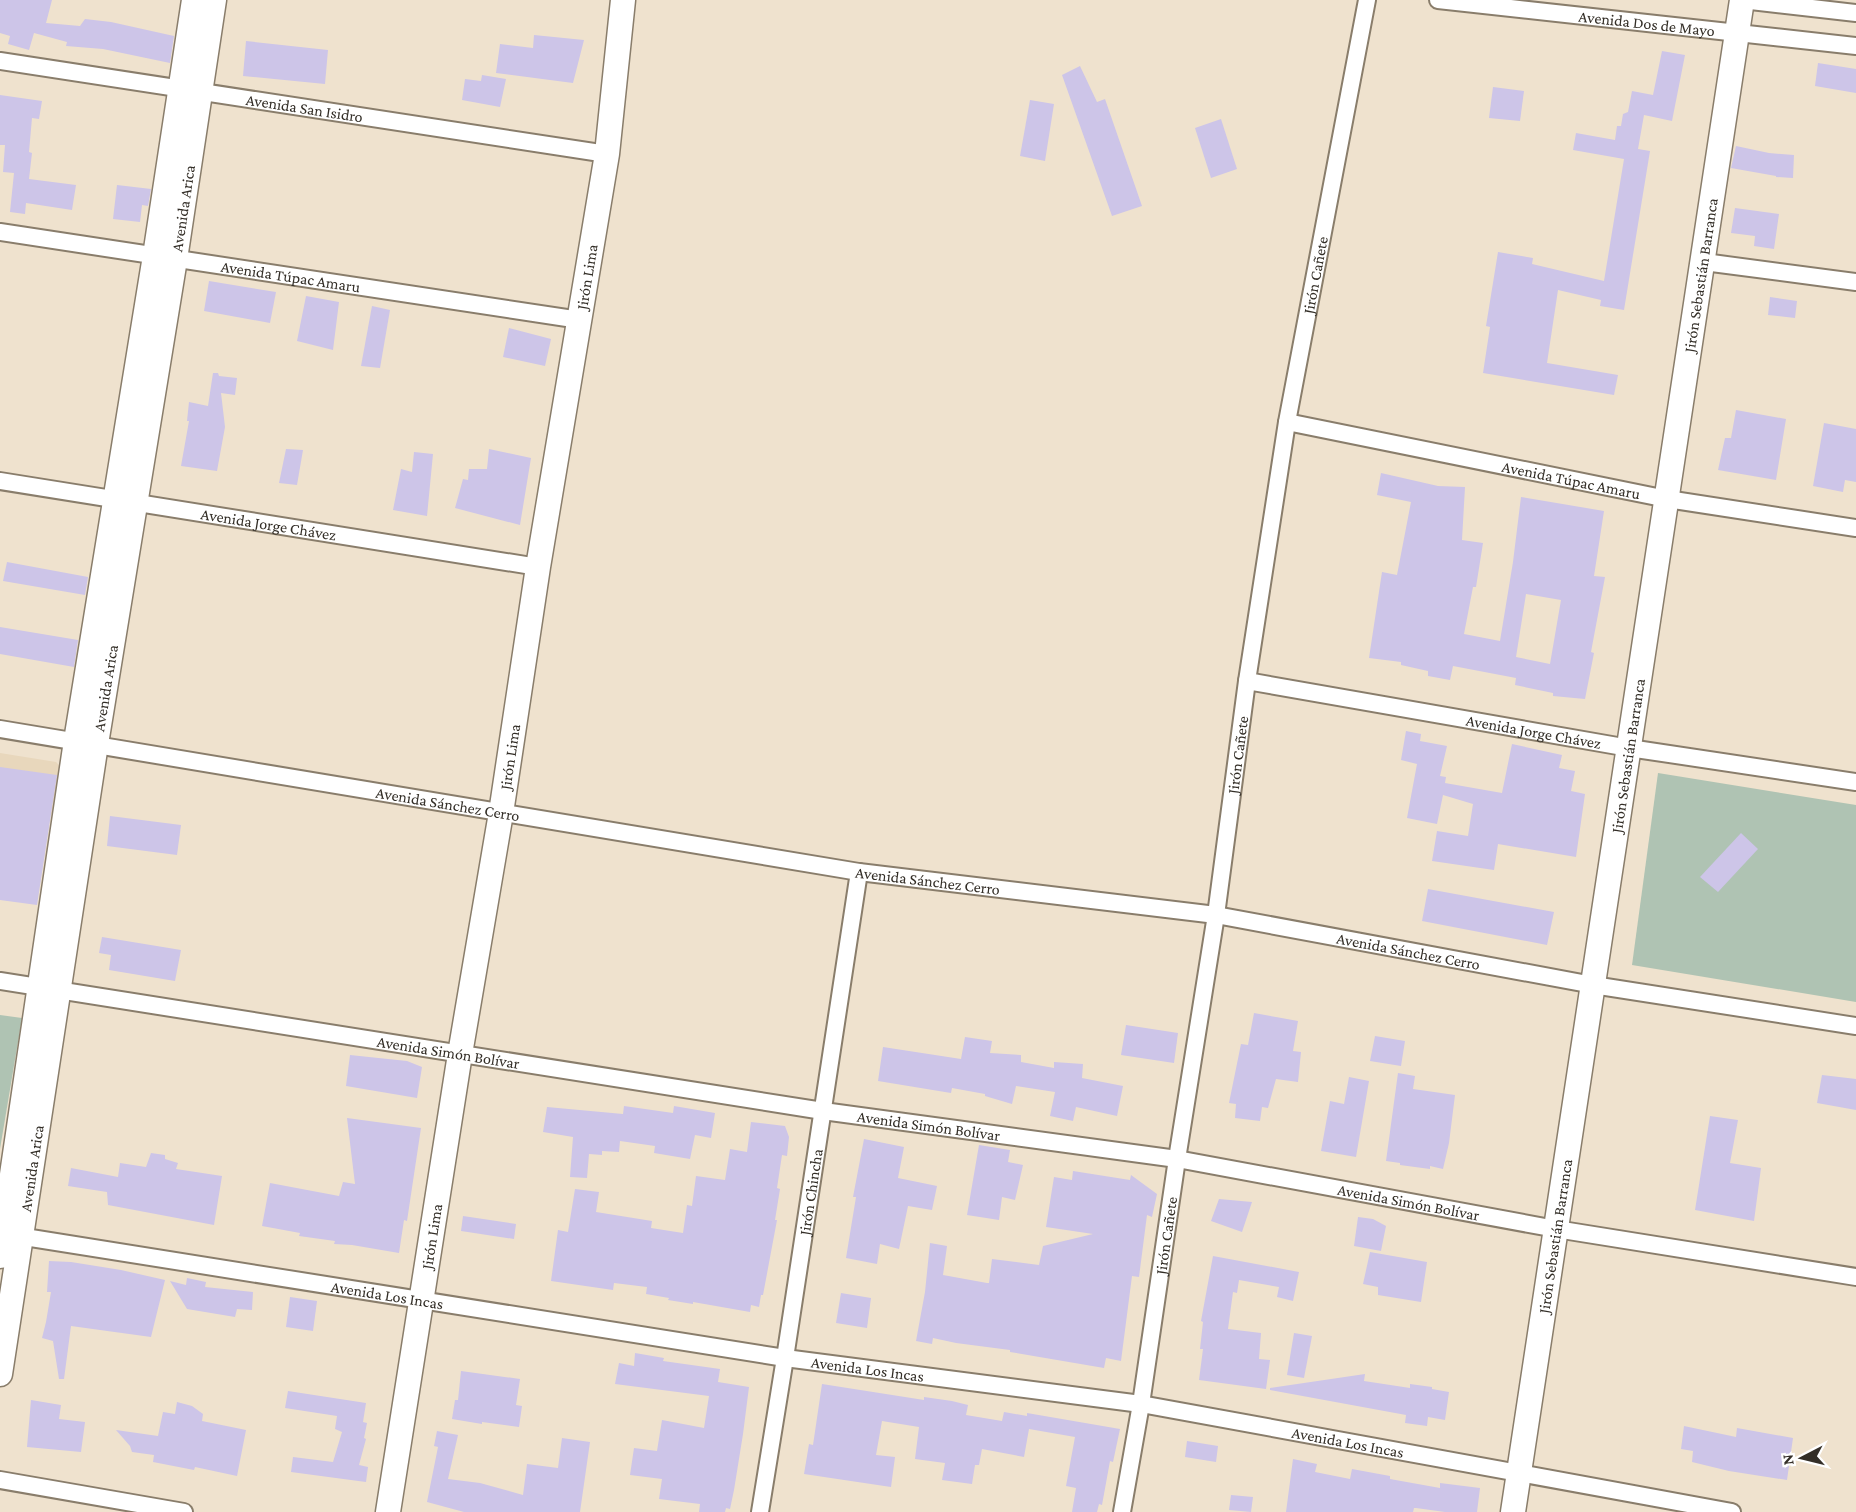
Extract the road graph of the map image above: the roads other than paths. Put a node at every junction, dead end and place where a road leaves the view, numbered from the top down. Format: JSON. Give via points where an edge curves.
{"nodes":[{"id":1,"x":194,"y":0,"type":"edge"},
{"id":2,"x":214,"y":0,"type":"edge"},
{"id":3,"x":623,"y":0,"type":"edge"},
{"id":4,"x":1366,"y":0,"type":"edge"},
{"id":5,"x":1438,"y":0,"type":"edge"},
{"id":6,"x":1742,"y":0,"type":"edge"},
{"id":7,"x":1856,"y":13,"type":"edge"},
{"id":8,"x":1737,"y":33,"type":"junction"},
{"id":9,"x":1856,"y":46,"type":"edge"},
{"id":10,"x":0,"y":61,"type":"edge"},
{"id":11,"x":190,"y":91,"type":"junction"},
{"id":12,"x":607,"y":154,"type":"junction"},
{"id":13,"x":0,"y":232,"type":"edge"},
{"id":14,"x":165,"y":257,"type":"junction"},
{"id":15,"x":1704,"y":262,"type":"junction"},
{"id":16,"x":1856,"y":282,"type":"edge"},
{"id":17,"x":580,"y":320,"type":"junction"},
{"id":18,"x":1287,"y":422,"type":"junction"},
{"id":19,"x":0,"y":481,"type":"edge"},
{"id":20,"x":1667,"y":499,"type":"junction"},
{"id":21,"x":125,"y":500,"type":"junction"},
{"id":22,"x":1856,"y":528,"type":"edge"},
{"id":23,"x":538,"y":567,"type":"junction"},
{"id":24,"x":1247,"y":681,"type":"junction"},
{"id":25,"x":0,"y":729,"type":"edge"},
{"id":26,"x":86,"y":743,"type":"junction"},
{"id":27,"x":1629,"y":748,"type":"junction"},
{"id":28,"x":1856,"y":782,"type":"edge"},
{"id":29,"x":501,"y":813,"type":"junction"},
{"id":30,"x":859,"y":872,"type":"junction"},
{"id":31,"x":1216,"y":915,"type":"junction"},
{"id":32,"x":0,"y":981,"type":"edge"},
{"id":33,"x":1593,"y":986,"type":"junction"},
{"id":34,"x":49,"y":989,"type":"junction"},
{"id":35,"x":1856,"y":1026,"type":"edge"},
{"id":36,"x":460,"y":1054,"type":"junction"},
{"id":37,"x":823,"y":1111,"type":"junction"},
{"id":38,"x":1177,"y":1159,"type":"junction"},
{"id":39,"x":1556,"y":1229,"type":"junction"},
{"id":40,"x":6,"y":1240,"type":"edge"},
{"id":41,"x":1856,"y":1277,"type":"edge"},
{"id":42,"x":421,"y":1300,"type":"junction"},
{"id":43,"x":785,"y":1358,"type":"junction"},
{"id":44,"x":0,"y":1374,"type":"edge"},
{"id":45,"x":1141,"y":1404,"type":"junction"},
{"id":46,"x":1519,"y":1474,"type":"junction"},
{"id":47,"x":0,"y":1480,"type":"edge"},
{"id":48,"x":184,"y":1512,"type":"edge"},
{"id":49,"x":388,"y":1512,"type":"edge"},
{"id":50,"x":760,"y":1512,"type":"edge"},
{"id":51,"x":1122,"y":1512,"type":"edge"},
{"id":52,"x":1513,"y":1512,"type":"edge"},
{"id":53,"x":1732,"y":1512,"type":"edge"}],
"edges":[{"from":1,"to":11,"type":"street","name":"Avenida Arica"},
{"from":2,"to":11,"type":"street","name":"Avenida Arica"},
{"from":3,"to":12,"type":"street","name":"Jirón Lima"},
{"from":4,"to":18,"type":"street","name":"Jirón Cañete"},
{"from":5,"to":8,"type":"street","name":"Avenida Dos de Mayo"},
{"from":6,"to":7,"type":"street"},
{"from":6,"to":8,"type":"street","name":"Jirón Sebastián Barranca"},
{"from":8,"to":9,"type":"street","name":"Avenida Dos de Mayo"},
{"from":8,"to":15,"type":"street","name":"Jirón Sebastián Barranca"},
{"from":10,"to":11,"type":"street","name":"Avenida San Isidro"},
{"from":11,"to":12,"type":"street","name":"Avenida San Isidro"},
{"from":11,"to":14,"type":"street","name":"Avenida Arica"},
{"from":12,"to":17,"type":"street","name":"Jirón Lima"},
{"from":13,"to":14,"type":"street","name":"Avenida Túpac Amaru"},
{"from":14,"to":17,"type":"street","name":"Avenida Túpac Amaru"},
{"from":14,"to":21,"type":"street","name":"Avenida Arica"},
{"from":15,"to":16,"type":"street"},
{"from":15,"to":20,"type":"street","name":"Jirón Sebastián Barranca"},
{"from":17,"to":23,"type":"street","name":"Jirón Lima"},
{"from":18,"to":20,"type":"street","name":"Avenida Túpac Amaru"},
{"from":18,"to":24,"type":"street","name":"Jirón Cañete"},
{"from":19,"to":21,"type":"street","name":"Avenida Jorge Chávez"},
{"from":20,"to":22,"type":"street","name":"Avenida Túpac Amaru"},
{"from":20,"to":27,"type":"street","name":"Jirón Sebastián Barranca"},
{"from":21,"to":23,"type":"street","name":"Avenida Jorge Chávez"},
{"from":21,"to":26,"type":"street","name":"Avenida Arica"},
{"from":23,"to":29,"type":"street","name":"Jirón Lima"},
{"from":24,"to":27,"type":"street","name":"Avenida Jorge Chávez"},
{"from":24,"to":31,"type":"street","name":"Jirón Cañete"},
{"from":25,"to":26,"type":"street","name":"Avenida Sánchez Cerro"},
{"from":26,"to":29,"type":"street","name":"Avenida Sánchez Cerro"},
{"from":26,"to":34,"type":"street","name":"Avenida Arica"},
{"from":27,"to":28,"type":"street","name":"Avenida Jorge Chávez"},
{"from":27,"to":33,"type":"street","name":"Jirón Sebastián Barranca"},
{"from":29,"to":30,"type":"street","name":"Avenida Sánchez Cerro"},
{"from":29,"to":36,"type":"street","name":"Jirón Lima"},
{"from":30,"to":31,"type":"street","name":"Avenida Sánchez Cerro"},
{"from":30,"to":37,"type":"street","name":"Jirón Chincha"},
{"from":31,"to":33,"type":"street","name":"Avenida Sánchez Cerro"},
{"from":31,"to":38,"type":"street","name":"Jirón Cañete"},
{"from":32,"to":34,"type":"street","name":"Avenida Simón Bolívar"},
{"from":33,"to":35,"type":"street","name":"Avenida Sánchez Cerro"},
{"from":33,"to":39,"type":"street","name":"Jirón Sebastián Barranca"},
{"from":34,"to":36,"type":"street","name":"Avenida Simón Bolívar"},
{"from":34,"to":40,"type":"street","name":"Avenida Arica"},
{"from":36,"to":37,"type":"street","name":"Avenida Simón Bolívar"},
{"from":36,"to":42,"type":"street","name":"Jirón Lima"},
{"from":37,"to":38,"type":"street","name":"Avenida Simón Bolívar"},
{"from":37,"to":43,"type":"street","name":"Jirón Chincha"},
{"from":38,"to":39,"type":"street","name":"Avenida Simón Bolívar"},
{"from":38,"to":45,"type":"street","name":"Jirón Cañete"},
{"from":39,"to":41,"type":"street","name":"Avenida Simón Bolívar"},
{"from":39,"to":46,"type":"street","name":"Jirón Sebastián Barranca"},
{"from":40,"to":42,"type":"street","name":"Avenida Los Incas"},
{"from":40,"to":44,"type":"street","name":"Avenida Arica"},
{"from":42,"to":43,"type":"street","name":"Avenida Los Incas"},
{"from":42,"to":49,"type":"street","name":"Jirón Lima"},
{"from":43,"to":45,"type":"street","name":"Avenida Los Incas"},
{"from":43,"to":50,"type":"street","name":"Jirón Chincha"},
{"from":45,"to":46,"type":"street","name":"Avenida Los Incas"},
{"from":45,"to":51,"type":"street","name":"Jirón Cañete"},
{"from":46,"to":52,"type":"street","name":"Jirón Sebastián Barranca"},
{"from":46,"to":53,"type":"street","name":"Avenida Los Incas"},
{"from":47,"to":48,"type":"street"}]}
